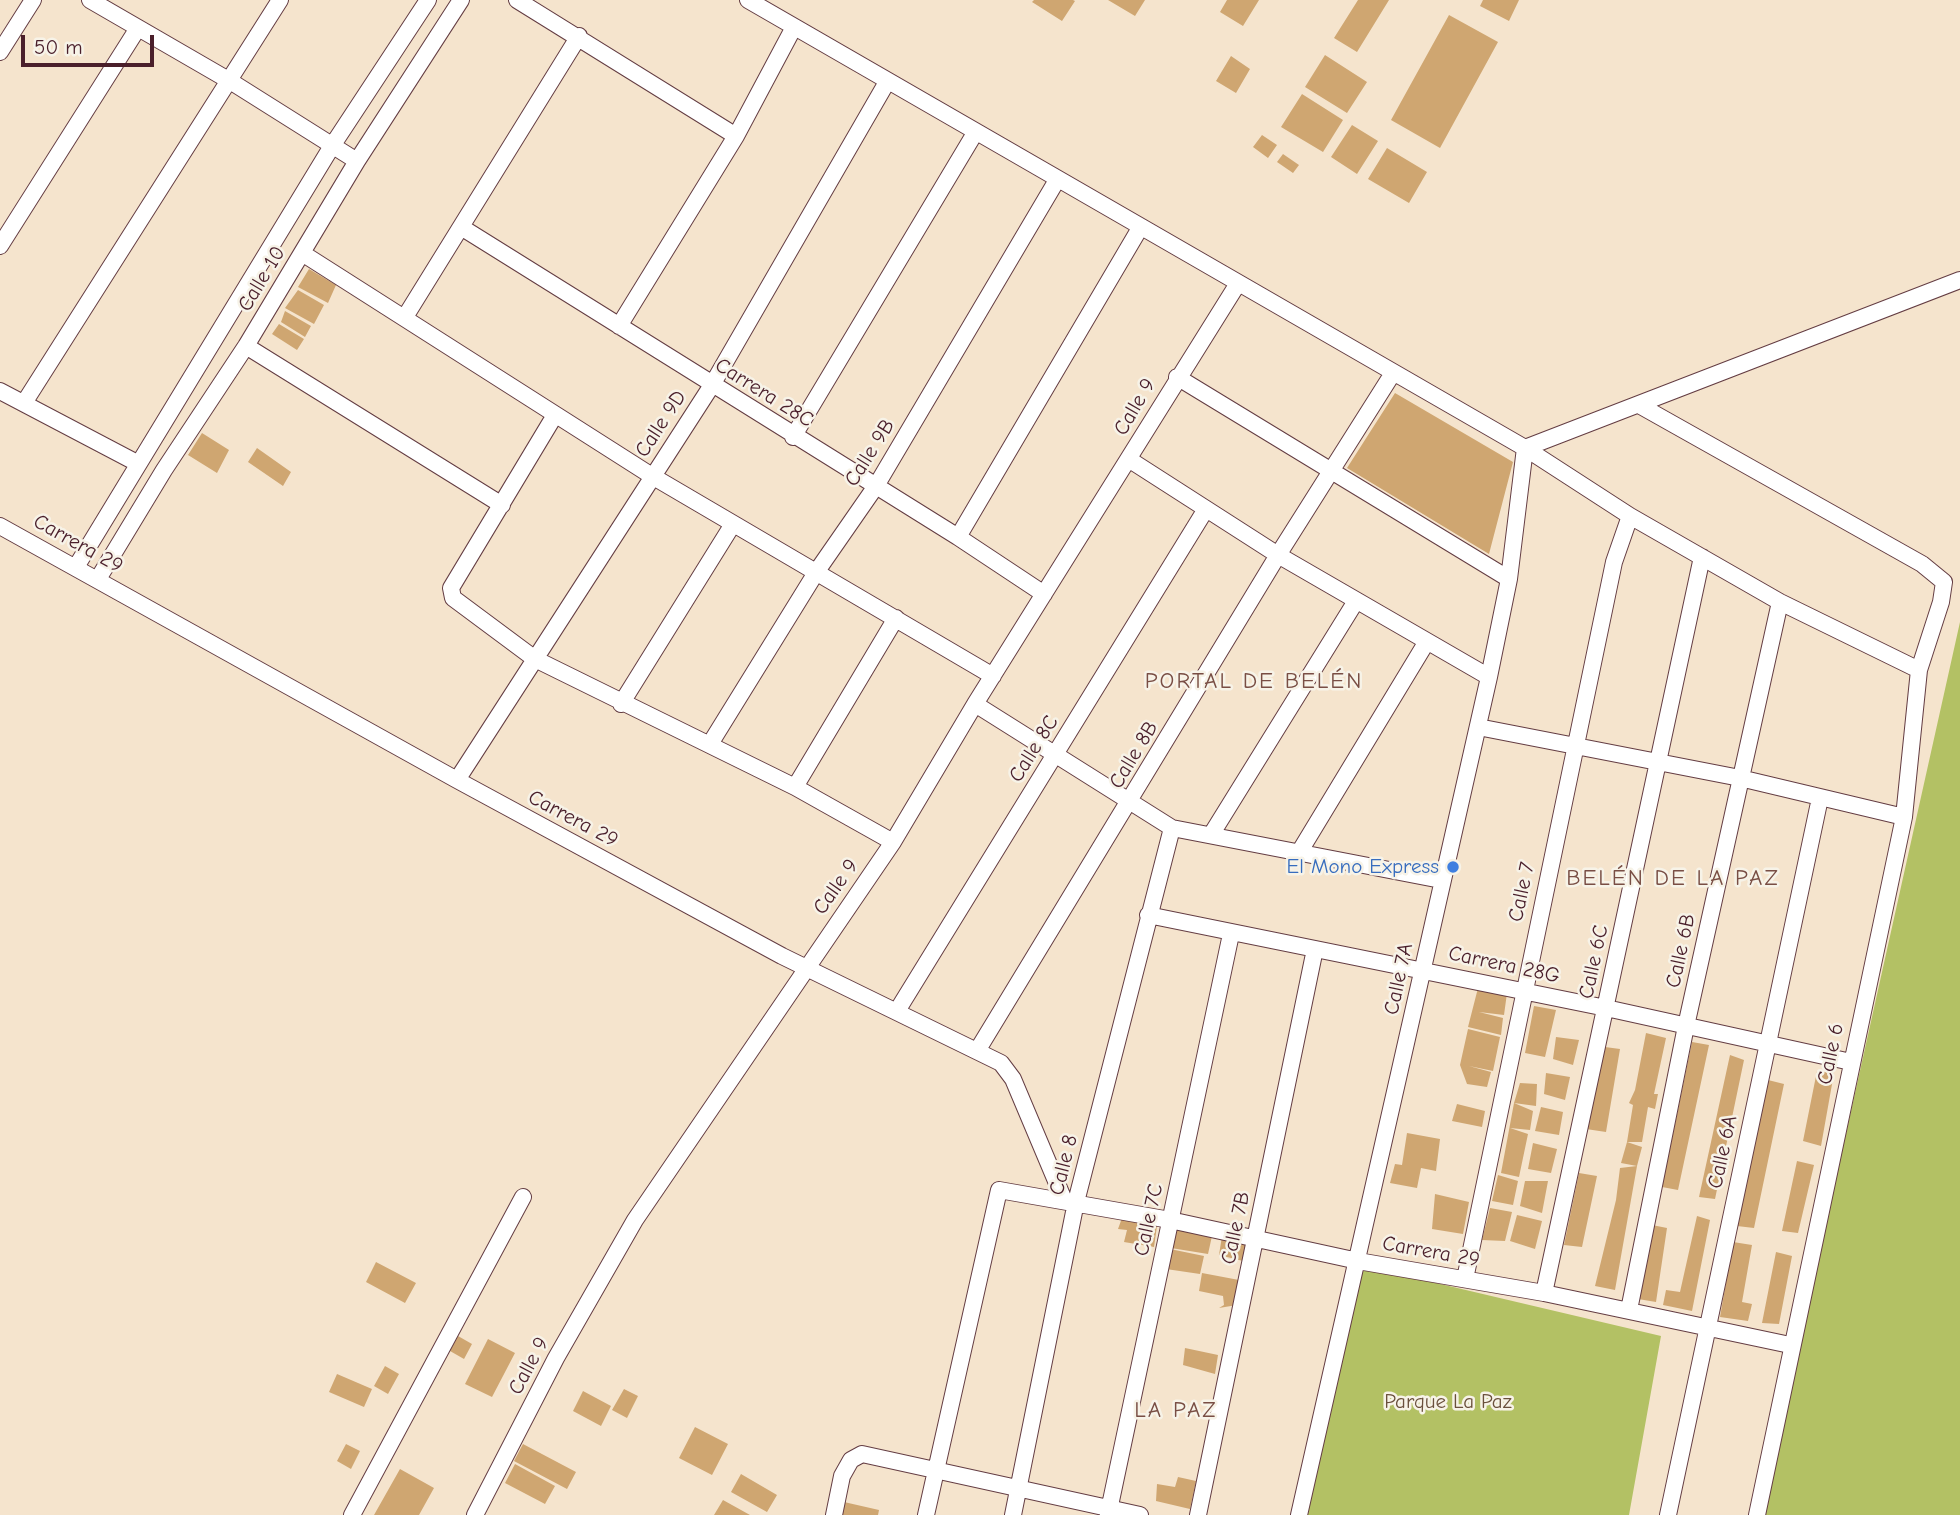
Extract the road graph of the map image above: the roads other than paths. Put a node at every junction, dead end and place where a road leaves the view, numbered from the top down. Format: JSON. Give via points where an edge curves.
{"nodes":[{"id":1,"x":33,"y":0,"type":"edge"},
{"id":2,"x":90,"y":0,"type":"edge"},
{"id":3,"x":280,"y":0,"type":"edge"},
{"id":4,"x":428,"y":0,"type":"edge"},
{"id":5,"x":461,"y":0,"type":"edge"},
{"id":6,"x":517,"y":0,"type":"edge"},
{"id":7,"x":748,"y":0,"type":"edge"},
{"id":8,"x":138,"y":27,"type":"junction"},
{"id":9,"x":794,"y":27,"type":"junction"},
{"id":10,"x":579,"y":36,"type":"junction"},
{"id":11,"x":0,"y":52,"type":"edge"},
{"id":12,"x":230,"y":81,"type":"junction"},
{"id":13,"x":887,"y":82,"type":"junction"},
{"id":14,"x":975,"y":133,"type":"junction"},
{"id":15,"x":736,"y":136,"type":"junction"},
{"id":16,"x":332,"y":146,"type":"junction"},
{"id":17,"x":358,"y":161,"type":"junction"},
{"id":18,"x":1057,"y":180,"type":"junction"},
{"id":19,"x":461,"y":227,"type":"junction"},
{"id":20,"x":1140,"y":228,"type":"junction"},
{"id":21,"x":0,"y":246,"type":"edge"},
{"id":22,"x":302,"y":253,"type":"junction"},
{"id":23,"x":1960,"y":280,"type":"edge"},
{"id":24,"x":1237,"y":285,"type":"junction"},
{"id":25,"x":405,"y":317,"type":"junction"},
{"id":26,"x":619,"y":326,"type":"junction"},
{"id":27,"x":246,"y":346,"type":"junction"},
{"id":28,"x":1393,"y":373,"type":"junction"},
{"id":29,"x":1177,"y":377,"type":"junction"},
{"id":30,"x":712,"y":385,"type":"junction"},
{"id":31,"x":0,"y":391,"type":"edge"},
{"id":32,"x":24,"y":403,"type":"junction"},
{"id":33,"x":1639,"y":405,"type":"junction"},
{"id":34,"x":555,"y":415,"type":"junction"},
{"id":35,"x":793,"y":437,"type":"junction"},
{"id":36,"x":1525,"y":448,"type":"junction"},
{"id":37,"x":1130,"y":460,"type":"junction"},
{"id":38,"x":138,"y":463,"type":"junction"},
{"id":39,"x":1331,"y":471,"type":"junction"},
{"id":40,"x":652,"y":476,"type":"junction"},
{"id":41,"x":876,"y":486,"type":"junction"},
{"id":42,"x":502,"y":505,"type":"junction"},
{"id":43,"x":1206,"y":509,"type":"junction"},
{"id":44,"x":1630,"y":516,"type":"junction"},
{"id":45,"x":733,"y":524,"type":"junction"},
{"id":46,"x":0,"y":526,"type":"edge"},
{"id":47,"x":958,"y":537,"type":"junction"},
{"id":48,"x":1278,"y":555,"type":"junction"},
{"id":49,"x":1702,"y":557,"type":"junction"},
{"id":50,"x":76,"y":567,"type":"junction"},
{"id":51,"x":817,"y":571,"type":"junction"},
{"id":52,"x":98,"y":579,"type":"junction"},
{"id":53,"x":1509,"y":579,"type":"junction"},
{"id":54,"x":1044,"y":594,"type":"junction"},
{"id":55,"x":1356,"y":601,"type":"junction"},
{"id":56,"x":1780,"y":602,"type":"junction"},
{"id":57,"x":896,"y":618,"type":"junction"},
{"id":58,"x":1426,"y":643,"type":"junction"},
{"id":59,"x":535,"y":659,"type":"junction"},
{"id":60,"x":1919,"y":670,"type":"junction"},
{"id":61,"x":993,"y":676,"type":"junction"},
{"id":62,"x":1489,"y":677,"type":"junction"},
{"id":63,"x":621,"y":704,"type":"junction"},
{"id":64,"x":975,"y":704,"type":"junction"},
{"id":65,"x":1478,"y":727,"type":"junction"},
{"id":66,"x":710,"y":744,"type":"junction"},
{"id":67,"x":1575,"y":745,"type":"junction"},
{"id":68,"x":1055,"y":754,"type":"junction"},
{"id":69,"x":1657,"y":763,"type":"junction"},
{"id":70,"x":1740,"y":778,"type":"junction"},
{"id":71,"x":457,"y":780,"type":"junction"},
{"id":72,"x":795,"y":787,"type":"junction"},
{"id":73,"x":1820,"y":798,"type":"junction"},
{"id":74,"x":1132,"y":800,"type":"junction"},
{"id":75,"x":1904,"y":817,"type":"junction"},
{"id":76,"x":1172,"y":828,"type":"junction"},
{"id":77,"x":1211,"y":835,"type":"junction"},
{"id":78,"x":893,"y":842,"type":"junction"},
{"id":79,"x":1300,"y":851,"type":"junction"},
{"id":80,"x":1441,"y":880,"type":"junction"},
{"id":81,"x":1149,"y":915,"type":"junction"},
{"id":82,"x":1231,"y":934,"type":"junction"},
{"id":83,"x":1315,"y":949,"type":"junction"},
{"id":84,"x":805,"y":968,"type":"junction"},
{"id":85,"x":1423,"y":970,"type":"junction"},
{"id":86,"x":1523,"y":991,"type":"junction"},
{"id":87,"x":1606,"y":1008,"type":"junction"},
{"id":88,"x":897,"y":1011,"type":"junction"},
{"id":89,"x":1686,"y":1026,"type":"junction"},
{"id":90,"x":1769,"y":1043,"type":"junction"},
{"id":91,"x":977,"y":1051,"type":"junction"},
{"id":92,"x":1851,"y":1062,"type":"junction"},
{"id":93,"x":523,"y":1197,"type":"dead end"},
{"id":94,"x":1070,"y":1201,"type":"junction"},
{"id":95,"x":1170,"y":1220,"type":"junction"},
{"id":96,"x":1255,"y":1240,"type":"junction"},
{"id":97,"x":1358,"y":1261,"type":"junction"},
{"id":98,"x":1465,"y":1279,"type":"junction"},
{"id":99,"x":1544,"y":1293,"type":"junction"},
{"id":100,"x":1629,"y":1310,"type":"junction"},
{"id":101,"x":1707,"y":1328,"type":"junction"},
{"id":102,"x":1790,"y":1345,"type":"junction"},
{"id":103,"x":935,"y":1471,"type":"junction"},
{"id":104,"x":1019,"y":1488,"type":"junction"},
{"id":105,"x":1109,"y":1511,"type":"edge"},
{"id":106,"x":352,"y":1515,"type":"edge"},
{"id":107,"x":475,"y":1515,"type":"edge"},
{"id":108,"x":834,"y":1515,"type":"edge"},
{"id":109,"x":926,"y":1515,"type":"edge"},
{"id":110,"x":1013,"y":1515,"type":"edge"},
{"id":111,"x":1140,"y":1515,"type":"edge"},
{"id":112,"x":1198,"y":1515,"type":"edge"},
{"id":113,"x":1299,"y":1515,"type":"edge"},
{"id":114,"x":1668,"y":1515,"type":"edge"},
{"id":115,"x":1757,"y":1515,"type":"edge"}],
"edges":[{"from":1,"to":11,"type":"street"},
{"from":2,"to":8,"type":"street"},
{"from":3,"to":12,"type":"street"},
{"from":4,"to":16,"type":"street","name":"Calle 10"},
{"from":5,"to":17,"type":"street","name":"Calle 10"},
{"from":6,"to":10,"type":"street"},
{"from":7,"to":9,"type":"street"},
{"from":8,"to":12,"type":"street"},
{"from":8,"to":21,"type":"street"},
{"from":9,"to":13,"type":"street"},
{"from":9,"to":15,"type":"street"},
{"from":10,"to":15,"type":"street"},
{"from":10,"to":19,"type":"street"},
{"from":12,"to":16,"type":"street"},
{"from":12,"to":32,"type":"street"},
{"from":13,"to":14,"type":"street"},
{"from":13,"to":30,"type":"street","name":"Calle 9D"},
{"from":14,"to":18,"type":"street"},
{"from":14,"to":35,"type":"street"},
{"from":15,"to":26,"type":"street"},
{"from":16,"to":17,"type":"street"},
{"from":16,"to":38,"type":"street","name":"Calle 10"},
{"from":17,"to":22,"type":"street","name":"Calle 10"},
{"from":18,"to":20,"type":"street"},
{"from":18,"to":41,"type":"street","name":"Calle 9B"},
{"from":19,"to":25,"type":"street"},
{"from":19,"to":26,"type":"street","name":"Carrera 28C"},
{"from":20,"to":24,"type":"street"},
{"from":20,"to":47,"type":"street"},
{"from":22,"to":25,"type":"street"},
{"from":22,"to":27,"type":"street","name":"Calle 10"},
{"from":23,"to":33,"type":"street"},
{"from":24,"to":28,"type":"street"},
{"from":24,"to":29,"type":"street","name":"Calle 9"},
{"from":25,"to":34,"type":"street"},
{"from":26,"to":30,"type":"street","name":"Carrera 28C"},
{"from":27,"to":42,"type":"street"},
{"from":27,"to":52,"type":"street","name":"Calle 10"},
{"from":28,"to":36,"type":"street"},
{"from":28,"to":39,"type":"street","name":"Calle 8B"},
{"from":29,"to":37,"type":"street","name":"Calle 9"},
{"from":29,"to":39,"type":"street"},
{"from":30,"to":35,"type":"street","name":"Carrera 28C"},
{"from":30,"to":40,"type":"street","name":"Calle 9D"},
{"from":31,"to":32,"type":"street"},
{"from":32,"to":38,"type":"street"},
{"from":33,"to":36,"type":"street"},
{"from":33,"to":60,"type":"street","name":"Calle 6","via":[[1932,570],[1944,582]]},
{"from":34,"to":40,"type":"street"},
{"from":34,"to":42,"type":"street"},
{"from":35,"to":41,"type":"street","name":"Carrera 28C"},
{"from":36,"to":44,"type":"street"},
{"from":36,"to":53,"type":"street","name":"Calle 7A"},
{"from":37,"to":43,"type":"street"},
{"from":37,"to":54,"type":"street","name":"Calle 9"},
{"from":38,"to":50,"type":"street","name":"Calle 10"},
{"from":39,"to":48,"type":"street","name":"Calle 8B"},
{"from":39,"to":53,"type":"street"},
{"from":40,"to":45,"type":"street"},
{"from":40,"to":59,"type":"street","name":"Calle 9D"},
{"from":41,"to":47,"type":"street","name":"Carrera 28C"},
{"from":41,"to":51,"type":"street","name":"Calle 9B"},
{"from":42,"to":59,"type":"street","via":[[451,588],[453,598]]},
{"from":43,"to":48,"type":"street"},
{"from":43,"to":68,"type":"street","name":"Calle 8C"},
{"from":44,"to":49,"type":"street"},
{"from":44,"to":67,"type":"street","name":"Calle 7","via":[[1614,562]]},
{"from":45,"to":51,"type":"street"},
{"from":45,"to":63,"type":"street"},
{"from":46,"to":50,"type":"street","name":"Carrera 29"},
{"from":47,"to":54,"type":"street","name":"Carrera 28C"},
{"from":48,"to":55,"type":"street"},
{"from":48,"to":74,"type":"street","name":"Calle 8B"},
{"from":49,"to":56,"type":"street"},
{"from":49,"to":69,"type":"street","name":"Calle 6C"},
{"from":50,"to":52,"type":"street","name":"Carrera 29"},
{"from":51,"to":57,"type":"street"},
{"from":51,"to":66,"type":"street","name":"Calle 9B"},
{"from":52,"to":71,"type":"street","name":"Carrera 29"},
{"from":53,"to":62,"type":"street","name":"Calle 7A"},
{"from":54,"to":61,"type":"street","name":"Calle 9"},
{"from":55,"to":58,"type":"street"},
{"from":55,"to":77,"type":"street"},
{"from":56,"to":60,"type":"street"},
{"from":56,"to":70,"type":"street","name":"Calle 6B"},
{"from":57,"to":61,"type":"street"},
{"from":57,"to":72,"type":"street"},
{"from":58,"to":62,"type":"street"},
{"from":58,"to":79,"type":"street"},
{"from":59,"to":63,"type":"street"},
{"from":59,"to":71,"type":"street","name":"Calle 9D"},
{"from":60,"to":75,"type":"street","name":"Calle 6"},
{"from":61,"to":64,"type":"street","name":"Calle 9"},
{"from":62,"to":65,"type":"street","name":"Calle 7A"},
{"from":63,"to":66,"type":"street"},
{"from":64,"to":68,"type":"street"},
{"from":64,"to":78,"type":"street","name":"Calle 9"},
{"from":65,"to":67,"type":"street"},
{"from":65,"to":80,"type":"street","name":"Calle 7A"},
{"from":66,"to":72,"type":"street"},
{"from":67,"to":69,"type":"street"},
{"from":67,"to":86,"type":"street","name":"Calle 7"},
{"from":68,"to":74,"type":"street"},
{"from":68,"to":88,"type":"street","name":"Calle 8C"},
{"from":69,"to":70,"type":"street"},
{"from":69,"to":87,"type":"street","name":"Calle 6C"},
{"from":70,"to":73,"type":"street"},
{"from":70,"to":89,"type":"street","name":"Calle 6B"},
{"from":71,"to":84,"type":"street","name":"Carrera 29"},
{"from":72,"to":78,"type":"street"},
{"from":73,"to":75,"type":"street"},
{"from":73,"to":90,"type":"street","name":"Calle 6A"},
{"from":74,"to":76,"type":"street"},
{"from":74,"to":91,"type":"street","name":"Calle 8B"},
{"from":75,"to":92,"type":"street","name":"Calle 6"},
{"from":76,"to":77,"type":"street"},
{"from":76,"to":81,"type":"street","name":"Calle 8"},
{"from":77,"to":79,"type":"street"},
{"from":78,"to":84,"type":"street","name":"Calle 9"},
{"from":79,"to":80,"type":"street"},
{"from":80,"to":85,"type":"street","name":"Calle 7A"},
{"from":81,"to":82,"type":"street","name":"Carrera 28G"},
{"from":81,"to":94,"type":"street","name":"Calle 8"},
{"from":82,"to":83,"type":"street","name":"Carrera 28G"},
{"from":82,"to":95,"type":"street","name":"Calle 7C"},
{"from":83,"to":85,"type":"street","name":"Carrera 28G"},
{"from":83,"to":96,"type":"street","name":"Calle 7B"},
{"from":84,"to":88,"type":"street","name":"Carrera 29"},
{"from":84,"to":107,"type":"street","name":"Calle 9","via":[[635,1220],[556,1358]]},
{"from":85,"to":86,"type":"street","name":"Carrera 28G"},
{"from":85,"to":97,"type":"street","name":"Calle 7A"},
{"from":86,"to":87,"type":"street","name":"Carrera 28G"},
{"from":86,"to":98,"type":"street","name":"Calle 7"},
{"from":87,"to":89,"type":"street","name":"Carrera 28G"},
{"from":87,"to":99,"type":"street","name":"Calle 6C"},
{"from":88,"to":91,"type":"street","name":"Carrera 29"},
{"from":89,"to":90,"type":"street","name":"Carrera 28G"},
{"from":89,"to":100,"type":"street","name":"Calle 6B"},
{"from":90,"to":92,"type":"street","name":"Carrera 28G"},
{"from":90,"to":101,"type":"street","name":"Calle 6A"},
{"from":91,"to":94,"type":"street","name":"Carrera 29","via":[[1001,1063],[1013,1079]]},
{"from":92,"to":102,"type":"street","name":"Calle 6"},
{"from":93,"to":106,"type":"street"},
{"from":94,"to":95,"type":"street","name":"Carrera 29"},
{"from":94,"to":103,"type":"street","name":"Carrera 29","via":[[999,1190]]},
{"from":94,"to":104,"type":"street","name":"Calle 8"},
{"from":95,"to":96,"type":"street","name":"Carrera 29"},
{"from":95,"to":105,"type":"street","name":"Calle 7C"},
{"from":96,"to":97,"type":"street","name":"Carrera 29"},
{"from":96,"to":112,"type":"street","name":"Calle 7B"},
{"from":97,"to":98,"type":"street","name":"Carrera 29"},
{"from":97,"to":113,"type":"street","name":"Calle 7A"},
{"from":98,"to":99,"type":"street","name":"Carrera 29"},
{"from":99,"to":100,"type":"street","name":"Carrera 29"},
{"from":100,"to":101,"type":"street","name":"Carrera 29"},
{"from":101,"to":102,"type":"street","name":"Carrera 29"},
{"from":101,"to":114,"type":"street","name":"Calle 6A"},
{"from":102,"to":115,"type":"street","name":"Calle 6"},
{"from":103,"to":104,"type":"street"},
{"from":103,"to":108,"type":"street","via":[[862,1454],[851,1460],[842,1476]]},
{"from":103,"to":109,"type":"street"},
{"from":104,"to":105,"type":"street"},
{"from":104,"to":110,"type":"street","name":"Calle 8"},
{"from":105,"to":111,"type":"street"}]}
